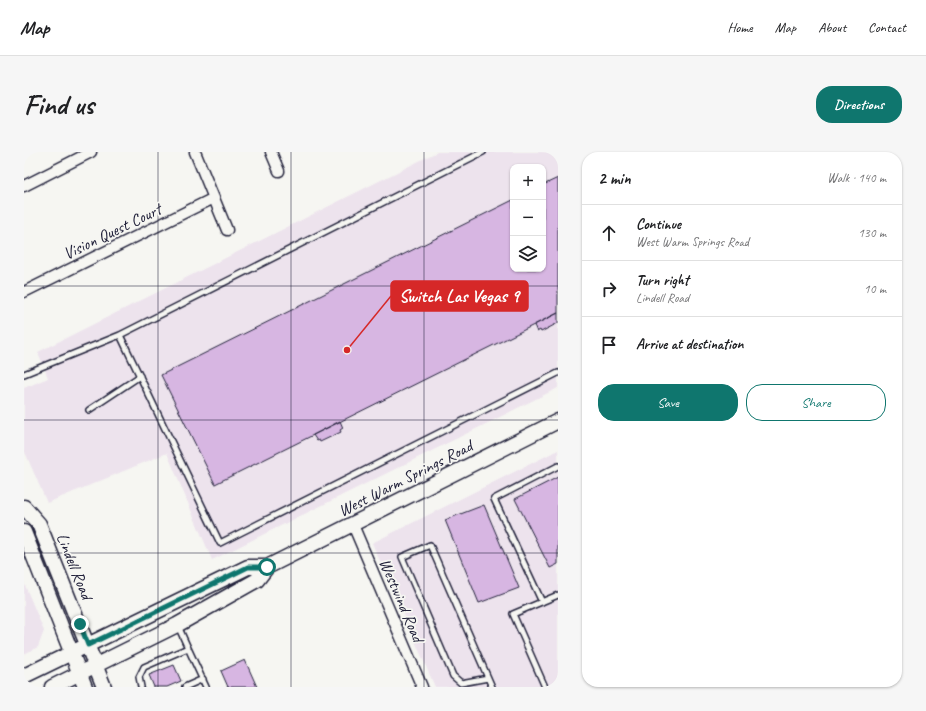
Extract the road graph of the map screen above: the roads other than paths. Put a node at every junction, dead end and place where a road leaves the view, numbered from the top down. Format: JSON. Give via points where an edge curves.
{"nodes":[{"id":1,"x":92,"y":152,"type":"edge"},
{"id":2,"x":195,"y":152,"type":"edge"},
{"id":3,"x":271,"y":152,"type":"edge"},
{"id":4,"x":482,"y":152,"type":"edge"},
{"id":5,"x":279,"y":171,"type":"dead end"},
{"id":6,"x":24,"y":186,"type":"edge"},
{"id":7,"x":214,"y":198,"type":"junction"},
{"id":8,"x":228,"y":230,"type":"dead end"},
{"id":9,"x":24,"y":292,"type":"edge"},
{"id":10,"x":120,"y":335,"type":"junction"},
{"id":11,"x":558,"y":373,"type":"edge"},
{"id":12,"x":24,"y":374,"type":"edge"},
{"id":13,"x":140,"y":376,"type":"junction"},
{"id":14,"x":89,"y":410,"type":"dead end"},
{"id":15,"x":558,"y":421,"type":"edge"},
{"id":16,"x":558,"y":466,"type":"edge"},
{"id":17,"x":24,"y":507,"type":"edge"},
{"id":18,"x":353,"y":525,"type":"junction"},
{"id":19,"x":24,"y":532,"type":"edge"},
{"id":20,"x":267,"y":567,"type":"junction"},
{"id":21,"x":558,"y":595,"type":"edge"},
{"id":22,"x":542,"y":602,"type":"junction"},
{"id":23,"x":177,"y":625,"type":"junction"},
{"id":24,"x":88,"y":645,"type":"junction"},
{"id":25,"x":188,"y":648,"type":"junction"},
{"id":26,"x":71,"y":653,"type":"junction"},
{"id":27,"x":96,"y":666,"type":"junction"},
{"id":28,"x":79,"y":673,"type":"junction"},
{"id":29,"x":24,"y":676,"type":"edge"},
{"id":30,"x":488,"y":678,"type":"junction"},
{"id":31,"x":203,"y":679,"type":"junction"},
{"id":32,"x":52,"y":687,"type":"edge"},
{"id":33,"x":85,"y":687,"type":"edge"},
{"id":34,"x":104,"y":687,"type":"edge"},
{"id":35,"x":140,"y":687,"type":"edge"},
{"id":36,"x":185,"y":687,"type":"edge"},
{"id":37,"x":206,"y":687,"type":"edge"},
{"id":38,"x":422,"y":687,"type":"edge"},
{"id":39,"x":492,"y":687,"type":"edge"},
{"id":40,"x":545,"y":687,"type":"edge"}],
"edges":[{"from":1,"to":6,"type":"street"},
{"from":2,"to":7,"type":"street"},
{"from":3,"to":5,"type":"street"},
{"from":4,"to":10,"type":"lane"},
{"from":7,"to":8,"type":"street"},
{"from":7,"to":9,"type":"street","name":"Vision Quest Court"},
{"from":10,"to":12,"type":"lane"},
{"from":10,"to":13,"type":"lane"},
{"from":11,"to":13,"type":"lane","via":[[220,543]]},
{"from":13,"to":14,"type":"lane"},
{"from":15,"to":18,"type":"main road","name":"West Warm Springs Road"},
{"from":16,"to":22,"type":"lane","via":[[494,499]]},
{"from":17,"to":24,"type":"main road","name":"Lindell Road","via":[[38,524]]},
{"from":18,"to":20,"type":"main road","name":"West Warm Springs Road"},
{"from":18,"to":38,"type":"street","name":"Westwind Road"},
{"from":19,"to":26,"type":"main road","name":"Lindell Road"},
{"from":20,"to":23,"type":"main road","name":"West Warm Springs Road","via":[[257,580]]},
{"from":20,"to":24,"type":"main road","name":"West Warm Springs Road","via":[[248,567]]},
{"from":21,"to":22,"type":"lane"},
{"from":22,"to":40,"type":"lane","via":[[513,614]]},
{"from":23,"to":25,"type":"lane"},
{"from":23,"to":27,"type":"main road","name":"West Warm Springs Road"},
{"from":24,"to":26,"type":"main road","name":"West Warm Springs Road"},
{"from":24,"to":27,"type":"main road","name":"Lindell Road"},
{"from":25,"to":31,"type":"lane"},
{"from":25,"to":35,"type":"lane","via":[[144,668],[139,677]]},
{"from":26,"to":28,"type":"main road","name":"Lindell Road"},
{"from":26,"to":29,"type":"main road","name":"West Warm Springs Road"},
{"from":27,"to":28,"type":"main road","name":"West Warm Springs Road"},
{"from":27,"to":34,"type":"main road","name":"Lindell Road"},
{"from":28,"to":32,"type":"main road","name":"West Warm Springs Road"},
{"from":28,"to":33,"type":"main road","name":"Lindell Road"},
{"from":30,"to":30,"type":"lane","via":[[461,683],[453,676],[402,557],[430,545]]},
{"from":30,"to":39,"type":"lane"},
{"from":31,"to":36,"type":"lane"},
{"from":31,"to":37,"type":"lane"}]}
